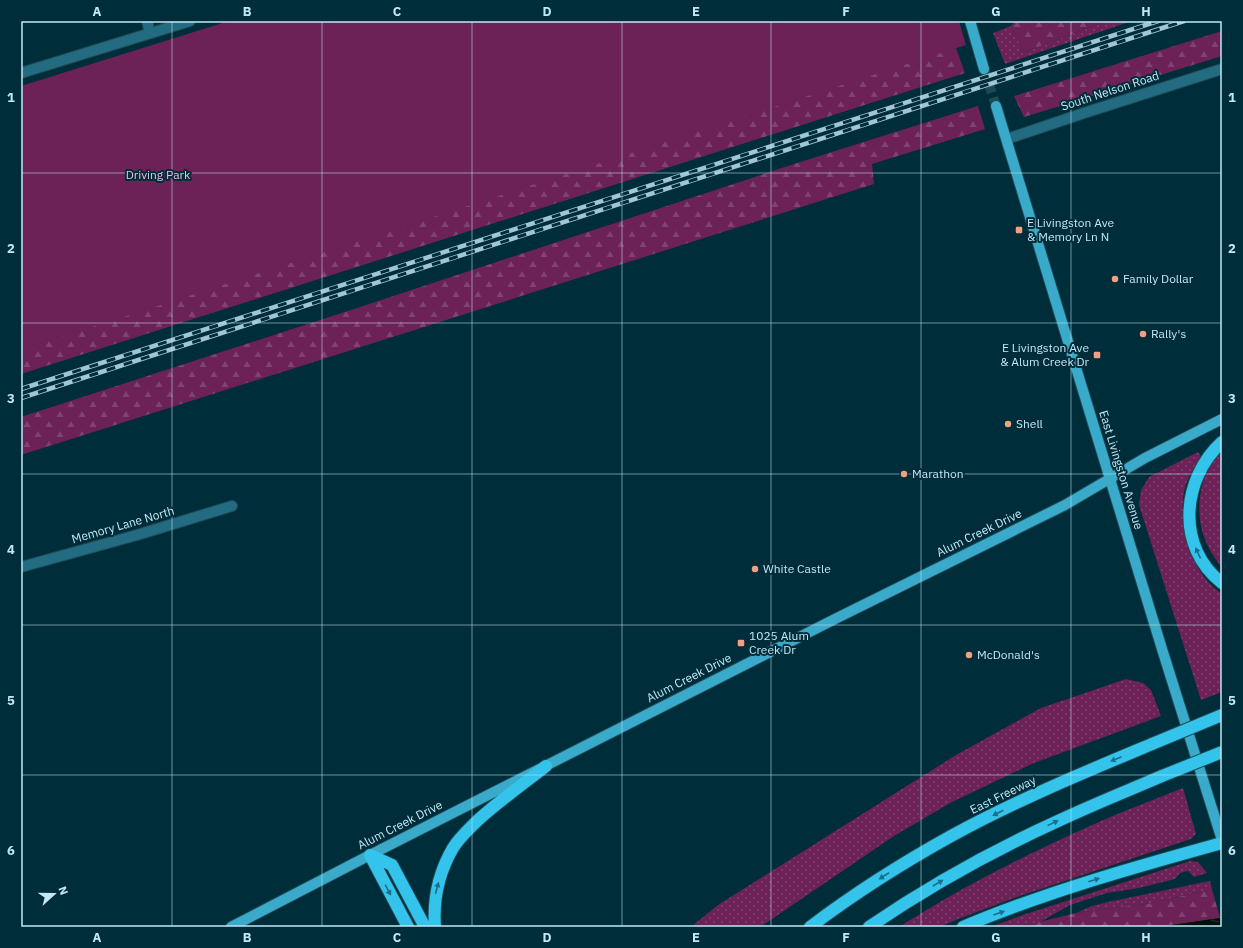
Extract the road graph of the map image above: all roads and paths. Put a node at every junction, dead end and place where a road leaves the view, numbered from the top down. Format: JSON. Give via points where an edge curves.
{"nodes":[{"id":1,"x":147,"y":21,"type":"edge"},
{"id":2,"x":190,"y":21,"type":"edge"},
{"id":3,"x":970,"y":21,"type":"edge"},
{"id":4,"x":150,"y":33,"type":"junction"},
{"id":5,"x":984,"y":69,"type":"tunnel mouth"},
{"id":6,"x":1222,"y":69,"type":"edge"},
{"id":7,"x":21,"y":73,"type":"edge"},
{"id":8,"x":996,"y":106,"type":"tunnel mouth"},
{"id":9,"x":1007,"y":139,"type":"junction"},
{"id":10,"x":1222,"y":419,"type":"edge"},
{"id":11,"x":1222,"y":442,"type":"edge"},
{"id":12,"x":1110,"y":479,"type":"junction"},
{"id":13,"x":232,"y":506,"type":"dead end"},
{"id":14,"x":21,"y":567,"type":"edge"},
{"id":15,"x":1222,"y":583,"type":"edge"},
{"id":16,"x":1222,"y":715,"type":"edge"},
{"id":17,"x":1222,"y":752,"type":"edge"},
{"id":18,"x":546,"y":766,"type":"junction"},
{"id":19,"x":1222,"y":841,"type":"edge"},
{"id":20,"x":370,"y":855,"type":"junction"},
{"id":21,"x":231,"y":927,"type":"edge"},
{"id":22,"x":408,"y":927,"type":"edge"},
{"id":23,"x":425,"y":927,"type":"edge"},
{"id":24,"x":434,"y":927,"type":"edge"},
{"id":25,"x":810,"y":927,"type":"edge"},
{"id":26,"x":869,"y":927,"type":"edge"},
{"id":27,"x":963,"y":927,"type":"edge"}],
"edges":[{"from":1,"to":4,"type":"street"},
{"from":2,"to":4,"type":"street"},
{"from":3,"to":5,"type":"main road"},
{"from":4,"to":7,"type":"street"},
{"from":6,"to":9,"type":"street","name":"South Nelson Road"},
{"from":8,"to":9,"type":"main road","name":"East Livingston Avenue"},
{"from":9,"to":12,"type":"main road","name":"East Livingston Avenue"},
{"from":10,"to":12,"type":"main road","name":"Alum Creek Drive"},
{"from":15,"to":11,"type":"highway","one_way":true,"via":[[1208,570],[1197,552],[1190,528],[1194,485],[1199,470]]},
{"from":12,"to":18,"type":"main road","name":"Alum Creek Drive","via":[[1065,505]]},
{"from":12,"to":19,"type":"main road","name":"East Livingston Avenue"},
{"from":13,"to":14,"type":"street","name":"Memory Lane North"},
{"from":16,"to":25,"type":"highway","name":"East Freeway","one_way":true,"bridge":true,"via":[[1050,787],[955,834],[864,889]]},
{"from":26,"to":17,"type":"highway","one_way":true,"bridge":true,"via":[[974,862],[1058,821]]},
{"from":18,"to":20,"type":"main road","name":"Alum Creek Drive"},
{"from":24,"to":18,"type":"highway","one_way":true,"via":[[436,893],[453,848],[490,809]]},
{"from":27,"to":19,"type":"highway","one_way":true,"via":[[1072,888]]},
{"from":20,"to":21,"type":"main road","name":"Alum Creek Drive"},
{"from":20,"to":22,"type":"highway","one_way":true},
{"from":20,"to":23,"type":"highway","via":[[392,864]]}]}
